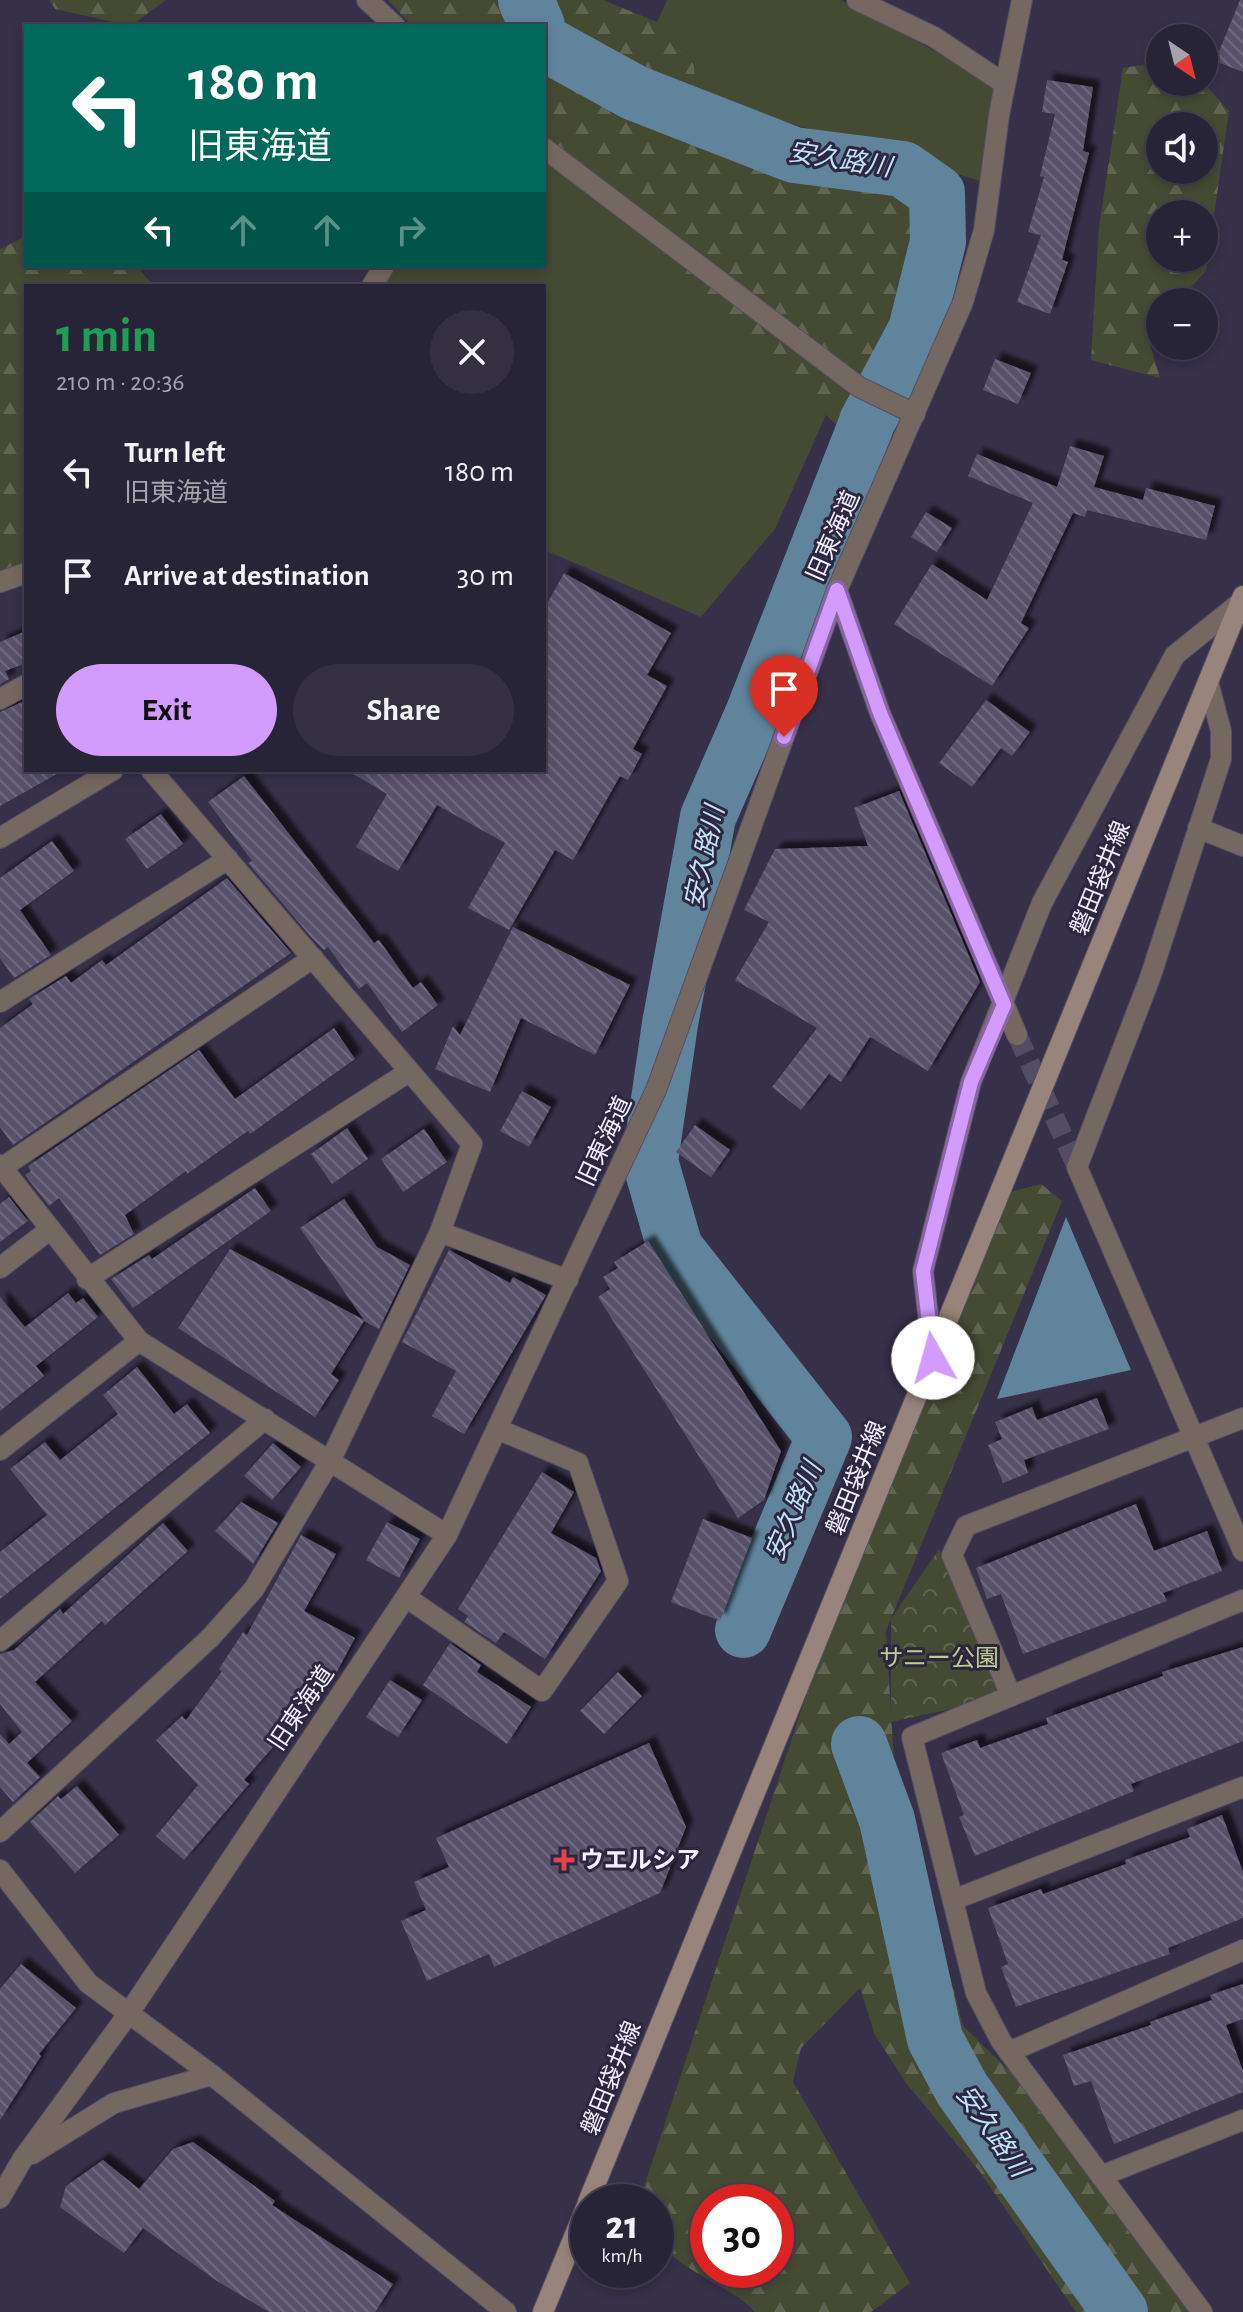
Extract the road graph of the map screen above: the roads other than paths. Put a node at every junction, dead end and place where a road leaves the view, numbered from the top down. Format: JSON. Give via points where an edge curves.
{"nodes":[{"id":1,"x":367,"y":0,"type":"edge"},
{"id":2,"x":857,"y":0,"type":"edge"},
{"id":3,"x":1022,"y":0,"type":"edge"},
{"id":4,"x":393,"y":24,"type":"edge"},
{"id":5,"x":1005,"y":84,"type":"junction"},
{"id":6,"x":546,"y":150,"type":"edge"},
{"id":7,"x":915,"y":414,"type":"junction"},
{"id":8,"x":24,"y":574,"type":"edge"},
{"id":9,"x":0,"y":582,"type":"edge"},
{"id":10,"x":837,"y":590,"type":"junction"},
{"id":11,"x":1242,"y":599,"type":"edge"},
{"id":12,"x":1208,"y":682,"type":"junction"},
{"id":13,"x":24,"y":686,"type":"edge"},
{"id":14,"x":0,"y":699,"type":"edge"},
{"id":15,"x":110,"y":772,"type":"edge"},
{"id":16,"x":153,"y":772,"type":"edge"},
{"id":17,"x":1198,"y":828,"type":"junction"},
{"id":18,"x":0,"y":838,"type":"edge"},
{"id":19,"x":1243,"y":846,"type":"edge"},
{"id":20,"x":228,"y":859,"type":"junction"},
{"id":21,"x":313,"y":958,"type":"junction"},
{"id":22,"x":0,"y":1002,"type":"edge"},
{"id":23,"x":1004,"y":1005,"type":"junction"},
{"id":24,"x":1017,"y":1035,"type":"tunnel mouth"},
{"id":25,"x":407,"y":1073,"type":"junction"},
{"id":26,"x":1,"y":1167,"type":"edge"},
{"id":27,"x":48,"y":1231,"type":"junction"},
{"id":28,"x":440,"y":1232,"type":"junction"},
{"id":29,"x":0,"y":1268,"type":"edge"},
{"id":30,"x":87,"y":1279,"type":"junction"},
{"id":31,"x":568,"y":1280,"type":"junction"},
{"id":32,"x":139,"y":1341,"type":"junction"},
{"id":33,"x":933,"y":1358,"type":"junction"},
{"id":34,"x":1243,"y":1418,"type":"edge"},
{"id":35,"x":265,"y":1419,"type":"junction"},
{"id":36,"x":497,"y":1429,"type":"junction"},
{"id":37,"x":1194,"y":1437,"type":"junction"},
{"id":38,"x":0,"y":1450,"type":"edge"},
{"id":39,"x":331,"y":1459,"type":"junction"},
{"id":40,"x":447,"y":1535,"type":"junction"},
{"id":41,"x":1243,"y":1551,"type":"edge"},
{"id":42,"x":406,"y":1597,"type":"junction"},
{"id":43,"x":1243,"y":1600,"type":"edge"},
{"id":44,"x":0,"y":1641,"type":"edge"},
{"id":45,"x":1011,"y":1696,"type":"junction"},
{"id":46,"x":1243,"y":1787,"type":"edge"},
{"id":47,"x":0,"y":1832,"type":"edge"},
{"id":48,"x":0,"y":1870,"type":"edge"},
{"id":49,"x":953,"y":1900,"type":"junction"},
{"id":50,"x":1243,"y":1950,"type":"edge"},
{"id":51,"x":129,"y":2013,"type":"junction"},
{"id":52,"x":1009,"y":2052,"type":"junction"},
{"id":53,"x":212,"y":2075,"type":"junction"},
{"id":54,"x":1243,"y":2120,"type":"edge"},
{"id":55,"x":22,"y":2160,"type":"junction"},
{"id":56,"x":1101,"y":2176,"type":"junction"},
{"id":57,"x":595,"y":2184,"type":"edge"},
{"id":58,"x":0,"y":2198,"type":"edge"},
{"id":59,"x":570,"y":2246,"type":"edge"},
{"id":60,"x":506,"y":2312,"type":"edge"},
{"id":61,"x":543,"y":2312,"type":"edge"},
{"id":62,"x":1202,"y":2312,"type":"edge"}],
"edges":[{"from":1,"to":4,"type":"street"},
{"from":2,"to":5,"type":"street","via":[[934,37]]},
{"from":3,"to":5,"type":"street","name":"旧東海道"},
{"from":5,"to":7,"type":"street","name":"旧東海道","via":[[984,230],[963,302]]},
{"from":6,"to":7,"type":"street","via":[[859,387]]},
{"from":7,"to":10,"type":"street","name":"旧東海道"},
{"from":8,"to":9,"type":"street"},
{"from":10,"to":23,"type":"street","via":[[880,713]]},
{"from":10,"to":31,"type":"street","name":"旧東海道","via":[[656,1090]]},
{"from":11,"to":12,"type":"main road","name":"磐田袋井線"},
{"from":11,"to":23,"type":"street","via":[[1175,655],[1042,903]]},
{"from":12,"to":17,"type":"street","via":[[1221,731],[1221,759]]},
{"from":12,"to":33,"type":"main road","name":"磐田袋井線"},
{"from":13,"to":14,"type":"street"},
{"from":15,"to":18,"type":"street"},
{"from":16,"to":20,"type":"street"},
{"from":17,"to":19,"type":"street"},
{"from":17,"to":37,"type":"street","via":[[1150,978],[1077,1167]]},
{"from":20,"to":21,"type":"street"},
{"from":20,"to":22,"type":"street"},
{"from":21,"to":25,"type":"street"},
{"from":21,"to":26,"type":"street"},
{"from":23,"to":24,"type":"street"},
{"from":23,"to":33,"type":"street","via":[[971,1082],[923,1271]]},
{"from":25,"to":28,"type":"street","via":[[472,1144]]},
{"from":25,"to":30,"type":"street"},
{"from":26,"to":27,"type":"street"},
{"from":27,"to":29,"type":"street"},
{"from":27,"to":30,"type":"street"},
{"from":28,"to":31,"type":"street"},
{"from":28,"to":39,"type":"street"},
{"from":30,"to":32,"type":"street"},
{"from":31,"to":36,"type":"street","name":"旧東海道"},
{"from":32,"to":35,"type":"street"},
{"from":32,"to":38,"type":"street"},
{"from":33,"to":57,"type":"main road","name":"磐田袋井線"},
{"from":34,"to":37,"type":"street"},
{"from":35,"to":39,"type":"street"},
{"from":35,"to":44,"type":"street"},
{"from":36,"to":40,"type":"street","name":"旧東海道"},
{"from":36,"to":42,"type":"street","via":[[578,1463],[618,1581],[542,1691]]},
{"from":37,"to":41,"type":"street"},
{"from":37,"to":45,"type":"street","via":[[966,1526],[952,1555]]},
{"from":39,"to":40,"type":"street"},
{"from":39,"to":47,"type":"street","via":[[254,1589],[210,1638]]},
{"from":40,"to":42,"type":"street","name":"旧東海道"},
{"from":42,"to":51,"type":"street","name":"旧東海道"},
{"from":43,"to":45,"type":"street"},
{"from":45,"to":49,"type":"street","via":[[912,1737]]},
{"from":46,"to":49,"type":"street"},
{"from":48,"to":51,"type":"street","via":[[88,1983]]},
{"from":49,"to":52,"type":"street","via":[[976,1993]]},
{"from":50,"to":52,"type":"street"},
{"from":51,"to":53,"type":"street"},
{"from":51,"to":55,"type":"street","name":"旧東海道"},
{"from":52,"to":56,"type":"street"},
{"from":53,"to":55,"type":"street","via":[[114,2103]]},
{"from":53,"to":60,"type":"street"},
{"from":54,"to":56,"type":"street"},
{"from":55,"to":58,"type":"street","name":"旧東海道"},
{"from":56,"to":62,"type":"street"},
{"from":59,"to":61,"type":"main road","name":"磐田袋井線"}]}
